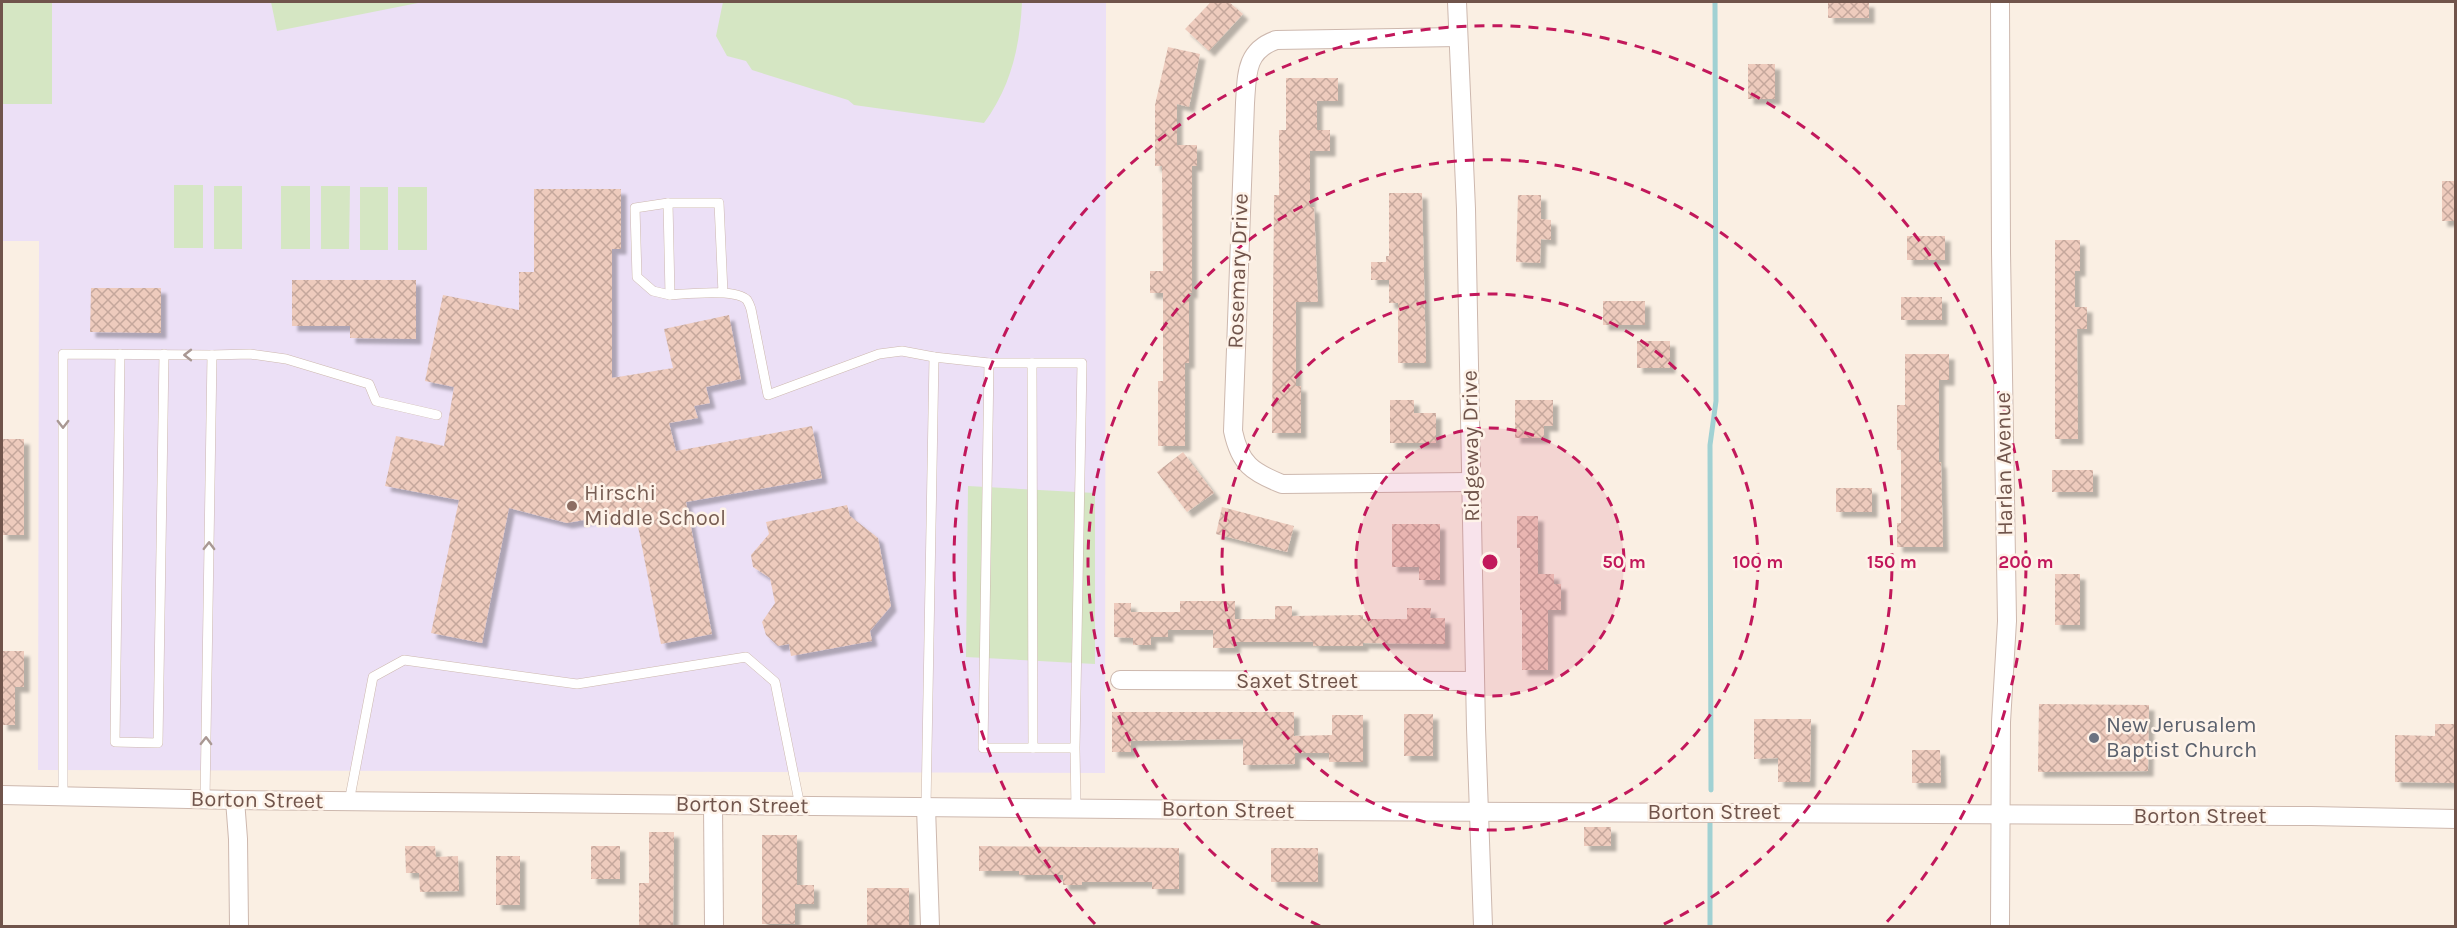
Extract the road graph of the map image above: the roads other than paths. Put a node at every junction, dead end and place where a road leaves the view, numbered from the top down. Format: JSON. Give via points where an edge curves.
{"nodes":[{"id":1,"x":1457,"y":2,"type":"edge"},
{"id":2,"x":2000,"y":2,"type":"edge"},
{"id":3,"x":1458,"y":37,"type":"junction"},
{"id":4,"x":668,"y":203,"type":"junction"},
{"id":5,"x":723,"y":293,"type":"junction"},
{"id":6,"x":670,"y":295,"type":"junction"},
{"id":7,"x":120,"y":354,"type":"junction"},
{"id":8,"x":164,"y":354,"type":"junction"},
{"id":9,"x":212,"y":355,"type":"junction"},
{"id":10,"x":934,"y":357,"type":"junction"},
{"id":11,"x":989,"y":363,"type":"junction"},
{"id":12,"x":1032,"y":363,"type":"junction"},
{"id":13,"x":437,"y":416,"type":"dead end"},
{"id":14,"x":1471,"y":482,"type":"junction"},
{"id":15,"x":1120,"y":680,"type":"dead end"},
{"id":16,"x":1474,"y":681,"type":"junction"},
{"id":17,"x":1033,"y":748,"type":"junction"},
{"id":18,"x":1075,"y":748,"type":"junction"},
{"id":19,"x":2,"y":795,"type":"edge"},
{"id":20,"x":63,"y":796,"type":"junction"},
{"id":21,"x":205,"y":800,"type":"junction"},
{"id":22,"x":235,"y":800,"type":"junction"},
{"id":23,"x":349,"y":802,"type":"junction"},
{"id":24,"x":713,"y":805,"type":"junction"},
{"id":25,"x":800,"y":806,"type":"junction"},
{"id":26,"x":926,"y":807,"type":"junction"},
{"id":27,"x":1076,"y":809,"type":"junction"},
{"id":28,"x":1479,"y":811,"type":"junction"},
{"id":29,"x":2001,"y":815,"type":"junction"},
{"id":30,"x":2456,"y":819,"type":"edge"},
{"id":31,"x":239,"y":927,"type":"edge"},
{"id":32,"x":714,"y":927,"type":"edge"},
{"id":33,"x":930,"y":927,"type":"edge"},
{"id":34,"x":1483,"y":927,"type":"edge"},
{"id":35,"x":2000,"y":927,"type":"edge"}],
"edges":[{"from":1,"to":3,"type":"street","name":"Ridgeway Drive"},
{"from":2,"to":29,"type":"street","name":"Harlan Avenue","via":[[2007,621]]},
{"from":3,"to":14,"type":"street","name":"Ridgeway Drive","via":[[1466,198]]},
{"from":3,"to":14,"type":"street","name":"Rosemary Drive","via":[[1276,40],[1263,44],[1252,59],[1247,71],[1245,103],[1233,431],[1237,450],[1249,467],[1282,484]]},
{"from":4,"to":5,"type":"lane","via":[[719,203]]},
{"from":4,"to":6,"type":"lane"},
{"from":4,"to":6,"type":"lane","via":[[635,208],[637,277],[653,291]]},
{"from":5,"to":6,"type":"lane"},
{"from":5,"to":10,"type":"lane","via":[[739,295],[752,309],[768,395],[879,354],[902,351]]},
{"from":7,"to":8,"type":"lane"},
{"from":7,"to":8,"type":"lane","via":[[115,742],[158,743]]},
{"from":7,"to":20,"type":"lane","one_way":true,"via":[[63,354]]},
{"from":9,"to":8,"type":"lane","one_way":true},
{"from":9,"to":13,"type":"lane","via":[[250,354],[286,359],[369,384],[376,400]]},
{"from":21,"to":9,"type":"lane","one_way":true},
{"from":10,"to":11,"type":"lane"},
{"from":10,"to":26,"type":"lane"},
{"from":11,"to":12,"type":"lane"},
{"from":11,"to":17,"type":"lane","via":[[983,748]]},
{"from":12,"to":17,"type":"lane"},
{"from":12,"to":18,"type":"lane","via":[[1082,363]]},
{"from":14,"to":16,"type":"street","name":"Ridgeway Drive"},
{"from":15,"to":16,"type":"street","name":"Saxet Street"},
{"from":16,"to":28,"type":"street","name":"Ridgeway Drive"},
{"from":17,"to":18,"type":"lane"},
{"from":18,"to":27,"type":"lane"},
{"from":19,"to":20,"type":"street","name":"Borton Street"},
{"from":20,"to":21,"type":"street","name":"Borton Street"},
{"from":21,"to":22,"type":"street","name":"Borton Street"},
{"from":22,"to":23,"type":"street","name":"Borton Street"},
{"from":22,"to":31,"type":"street"},
{"from":23,"to":24,"type":"street","name":"Borton Street"},
{"from":23,"to":25,"type":"lane","via":[[373,677],[404,660],[577,684],[746,657],[775,682]]},
{"from":24,"to":25,"type":"street","name":"Borton Street"},
{"from":24,"to":32,"type":"street"},
{"from":25,"to":26,"type":"street","name":"Borton Street"},
{"from":26,"to":27,"type":"street","name":"Borton Street"},
{"from":26,"to":33,"type":"street"},
{"from":27,"to":28,"type":"street","name":"Borton Street"},
{"from":28,"to":29,"type":"street","name":"Borton Street"},
{"from":28,"to":34,"type":"street","name":"Ridgeway Drive"},
{"from":29,"to":30,"type":"street","name":"Borton Street"},
{"from":29,"to":35,"type":"street","name":"Harlan Avenue"}]}
